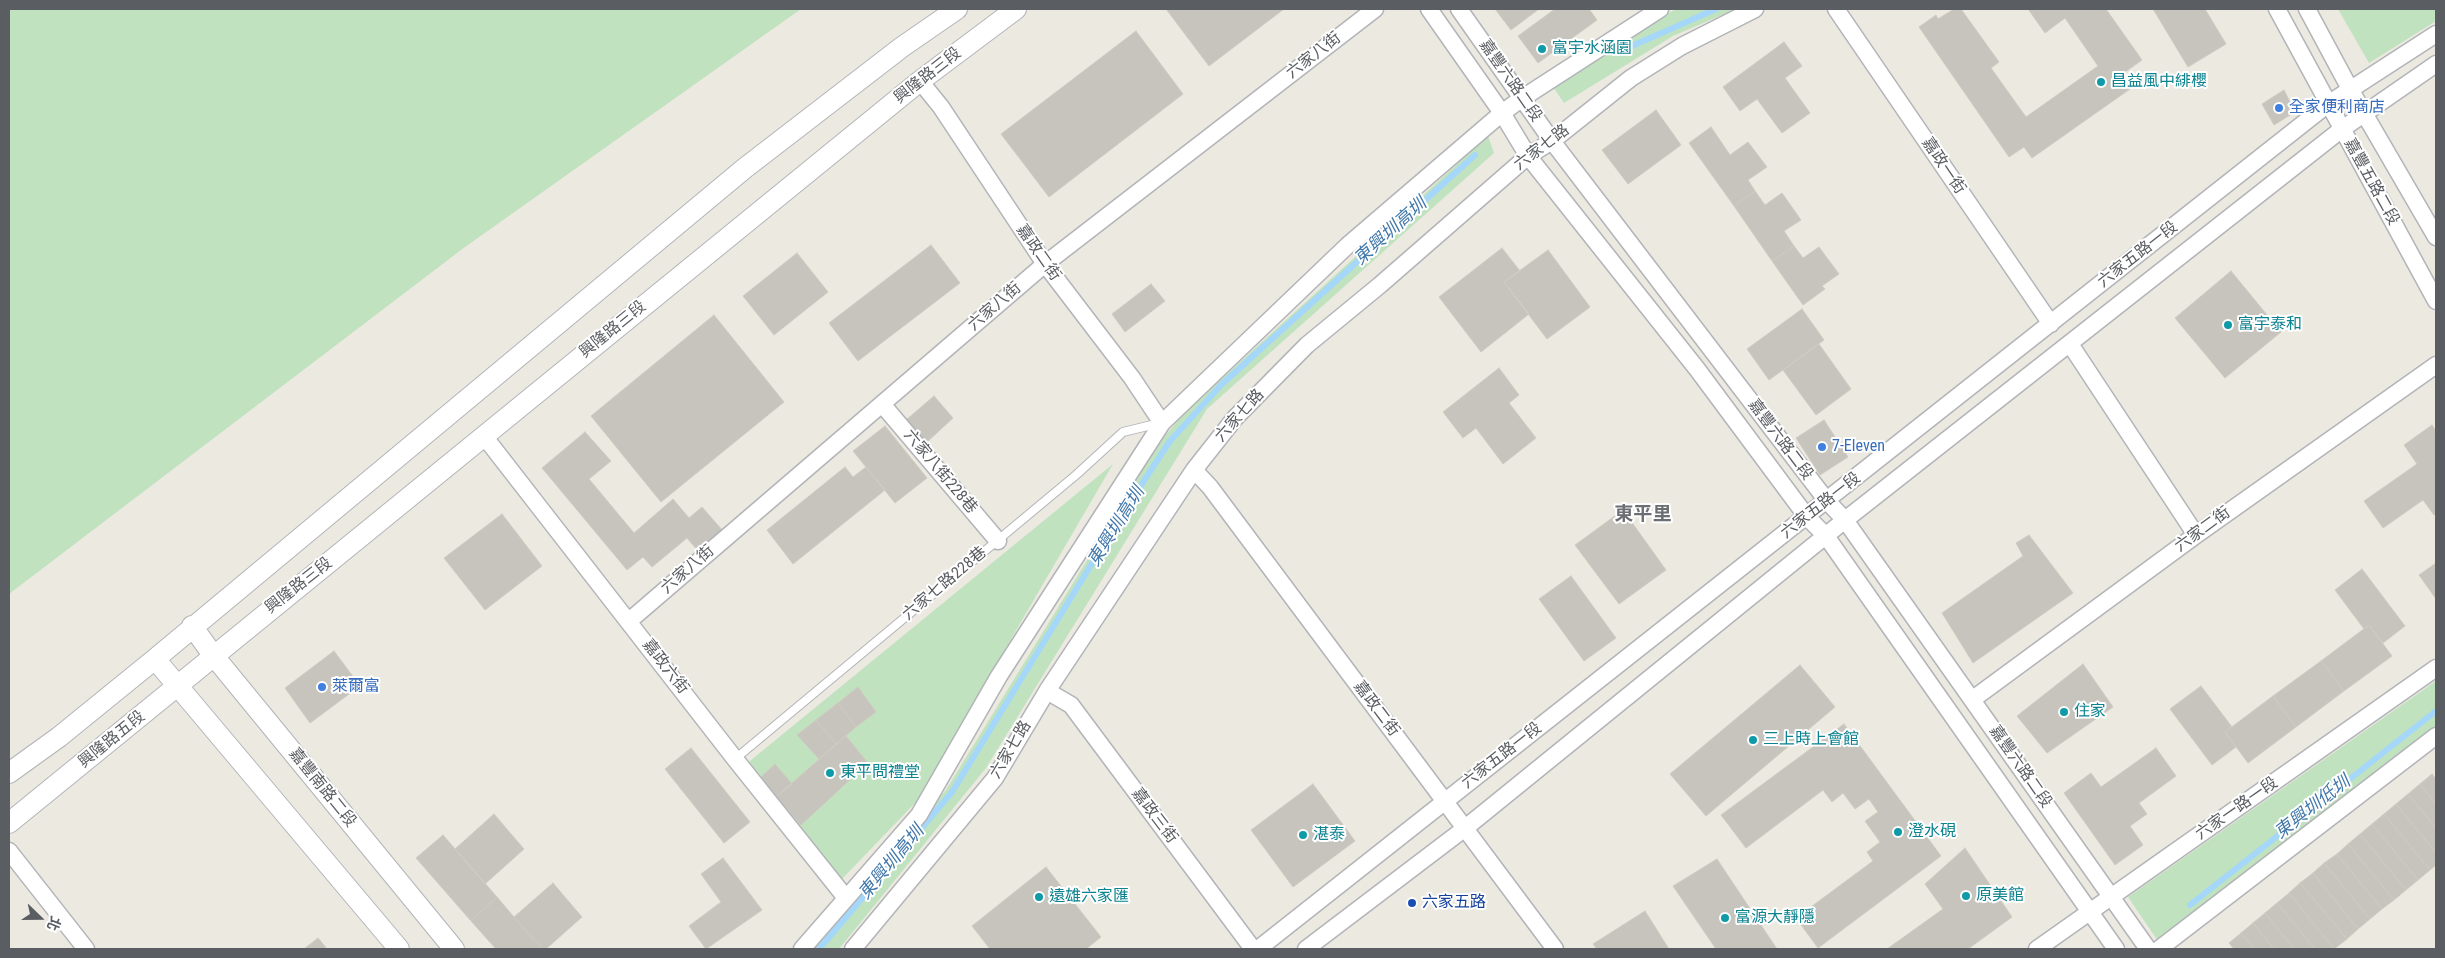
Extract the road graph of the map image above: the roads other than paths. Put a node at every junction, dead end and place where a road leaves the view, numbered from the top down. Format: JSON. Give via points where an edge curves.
{"nodes":[{"id":1,"x":957,"y":9,"type":"edge"},
{"id":2,"x":1016,"y":9,"type":"edge"},
{"id":3,"x":1375,"y":9,"type":"edge"},
{"id":4,"x":1429,"y":9,"type":"edge"},
{"id":5,"x":1459,"y":9,"type":"edge"},
{"id":6,"x":1660,"y":9,"type":"edge"},
{"id":7,"x":1755,"y":9,"type":"edge"},
{"id":8,"x":1836,"y":9,"type":"edge"},
{"id":9,"x":2277,"y":9,"type":"edge"},
{"id":10,"x":2307,"y":9,"type":"edge"},
{"id":11,"x":2436,"y":34,"type":"edge"},
{"id":12,"x":2436,"y":64,"type":"edge"},
{"id":13,"x":920,"y":80,"type":"junction"},
{"id":14,"x":2350,"y":89,"type":"junction"},
{"id":15,"x":1521,"y":98,"type":"junction"},
{"id":16,"x":2328,"y":104,"type":"junction"},
{"id":17,"x":1502,"y":113,"type":"junction"},
{"id":18,"x":2364,"y":114,"type":"junction"},
{"id":19,"x":2342,"y":129,"type":"junction"},
{"id":20,"x":1552,"y":141,"type":"junction"},
{"id":21,"x":1528,"y":156,"type":"junction"},
{"id":22,"x":2436,"y":237,"type":"edge"},
{"id":23,"x":1045,"y":264,"type":"junction"},
{"id":24,"x":2436,"y":302,"type":"edge"},
{"id":25,"x":2052,"y":324,"type":"junction"},
{"id":26,"x":2070,"y":344,"type":"junction"},
{"id":27,"x":2436,"y":365,"type":"edge"},
{"id":28,"x":882,"y":404,"type":"junction"},
{"id":29,"x":1162,"y":423,"type":"junction"},
{"id":30,"x":484,"y":436,"type":"junction"},
{"id":31,"x":1194,"y":470,"type":"junction"},
{"id":32,"x":1827,"y":501,"type":"junction"},
{"id":33,"x":1807,"y":517,"type":"junction"},
{"id":34,"x":1845,"y":520,"type":"junction"},
{"id":35,"x":2196,"y":535,"type":"junction"},
{"id":36,"x":1826,"y":536,"type":"junction"},
{"id":37,"x":998,"y":540,"type":"junction"},
{"id":38,"x":629,"y":621,"type":"junction"},
{"id":39,"x":192,"y":626,"type":"junction"},
{"id":40,"x":213,"y":655,"type":"junction"},
{"id":41,"x":155,"y":659,"type":"junction"},
{"id":42,"x":2436,"y":668,"type":"edge"},
{"id":43,"x":178,"y":686,"type":"junction"},
{"id":44,"x":1047,"y":691,"type":"junction"},
{"id":45,"x":1973,"y":699,"type":"junction"},
{"id":46,"x":2436,"y":736,"type":"edge"},
{"id":47,"x":735,"y":759,"type":"junction"},
{"id":48,"x":9,"y":773,"type":"edge"},
{"id":49,"x":1445,"y":801,"type":"junction"},
{"id":50,"x":9,"y":823,"type":"edge"},
{"id":51,"x":1464,"y":829,"type":"junction"},
{"id":52,"x":9,"y":851,"type":"edge"},
{"id":53,"x":846,"y":898,"type":"junction"},
{"id":54,"x":2110,"y":898,"type":"junction"},
{"id":55,"x":2089,"y":913,"type":"junction"},
{"id":56,"x":86,"y":949,"type":"edge"},
{"id":57,"x":399,"y":949,"type":"edge"},
{"id":58,"x":454,"y":949,"type":"edge"},
{"id":59,"x":802,"y":949,"type":"edge"},
{"id":60,"x":853,"y":949,"type":"edge"},
{"id":61,"x":1253,"y":949,"type":"edge"},
{"id":62,"x":1258,"y":949,"type":"edge"},
{"id":63,"x":1306,"y":949,"type":"edge"},
{"id":64,"x":1555,"y":949,"type":"edge"},
{"id":65,"x":2037,"y":949,"type":"edge"},
{"id":66,"x":2116,"y":949,"type":"edge"},
{"id":67,"x":2148,"y":949,"type":"edge"},
{"id":68,"x":2159,"y":949,"type":"edge"}],
"edges":[{"from":1,"to":39,"type":"street","via":[[745,168],[352,497]]},
{"from":2,"to":13,"type":"street","name":"興隆路三段"},
{"from":3,"to":23,"type":"street","name":"六家八街"},
{"from":4,"to":17,"type":"street","name":"嘉豐六路二段"},
{"from":5,"to":15,"type":"street","name":"嘉豐六路二段"},
{"from":6,"to":15,"type":"street"},
{"from":7,"to":20,"type":"street","name":"六家七路","via":[[1682,46],[1632,78]]},
{"from":8,"to":25,"type":"street","name":"嘉政一街"},
{"from":9,"to":16,"type":"street","name":"嘉豐五路二段"},
{"from":10,"to":14,"type":"street","name":"嘉豐五路二段"},
{"from":11,"to":14,"type":"street","name":"六家五路一段"},
{"from":12,"to":18,"type":"street","name":"六家五路一段"},
{"from":13,"to":23,"type":"street","name":"嘉政二街"},
{"from":13,"to":30,"type":"street","name":"興隆路三段"},
{"from":14,"to":16,"type":"street","name":"六家五路一段"},
{"from":14,"to":18,"type":"street","name":"嘉豐五路二段"},
{"from":15,"to":17,"type":"street"},
{"from":15,"to":20,"type":"street","name":"嘉豐六路二段"},
{"from":16,"to":19,"type":"street","name":"嘉豐五路二段"},
{"from":16,"to":25,"type":"street","name":"六家五路一段"},
{"from":17,"to":21,"type":"street","name":"嘉豐六路二段"},
{"from":17,"to":29,"type":"street","via":[[1348,244]]},
{"from":18,"to":19,"type":"street","name":"六家五路一段"},
{"from":18,"to":22,"type":"street","name":"嘉豐五路二段"},
{"from":19,"to":24,"type":"street","name":"嘉豐五路二段"},
{"from":19,"to":26,"type":"street","name":"六家五路一段"},
{"from":20,"to":21,"type":"street","name":"六家七路"},
{"from":20,"to":32,"type":"street","name":"嘉豐六路二段"},
{"from":21,"to":31,"type":"street","name":"六家七路","via":[[1307,345],[1235,418]]},
{"from":21,"to":33,"type":"street","name":"嘉豐六路二段","via":[[1697,369]]},
{"from":23,"to":28,"type":"street","name":"六家八街"},
{"from":23,"to":29,"type":"street","name":"嘉政二街","via":[[1132,378]]},
{"from":25,"to":32,"type":"street","name":"六家五路一段"},
{"from":26,"to":34,"type":"street","name":"六家五路一段"},
{"from":26,"to":35,"type":"street"},
{"from":27,"to":35,"type":"street","name":"六家二街"},
{"from":28,"to":37,"type":"street","name":"六家八街228巷"},
{"from":28,"to":38,"type":"street","name":"六家八街"},
{"from":29,"to":37,"type":"lane","name":"六家七路228巷","via":[[1123,432]]},
{"from":29,"to":53,"type":"street","via":[[999,676],[920,815]]},
{"from":30,"to":38,"type":"street","name":"嘉政六街"},
{"from":30,"to":40,"type":"street","name":"興隆路三段"},
{"from":31,"to":44,"type":"street","name":"六家七路"},
{"from":31,"to":49,"type":"street","name":"嘉政二街","via":[[1216,494]]},
{"from":32,"to":33,"type":"street","name":"六家五路一段"},
{"from":32,"to":34,"type":"street","name":"嘉豐六路二段"},
{"from":33,"to":36,"type":"street","name":"嘉豐六路二段"},
{"from":33,"to":49,"type":"street","name":"六家五路一段"},
{"from":34,"to":36,"type":"street","name":"六家五路一段"},
{"from":34,"to":45,"type":"street","name":"嘉豐六路二段"},
{"from":35,"to":45,"type":"street","name":"六家二街"},
{"from":36,"to":51,"type":"street","name":"六家五路一段"},
{"from":36,"to":55,"type":"street","name":"嘉豐六路二段"},
{"from":37,"to":47,"type":"lane","name":"六家七路228巷"},
{"from":38,"to":47,"type":"street","name":"嘉政六街"},
{"from":39,"to":40,"type":"street","name":"嘉豐南路二段"},
{"from":39,"to":41,"type":"street"},
{"from":40,"to":43,"type":"street","name":"興隆路五段"},
{"from":40,"to":58,"type":"street","name":"嘉豐南路二段"},
{"from":41,"to":43,"type":"street"},
{"from":41,"to":48,"type":"street"},
{"from":42,"to":54,"type":"street","name":"六家一路一段"},
{"from":43,"to":50,"type":"street","name":"興隆路五段"},
{"from":43,"to":57,"type":"street"},
{"from":44,"to":60,"type":"street","name":"六家七路","via":[[995,778]]},
{"from":44,"to":61,"type":"street","name":"嘉政三街","via":[[1071,705]]},
{"from":45,"to":54,"type":"street","name":"嘉豐六路二段"},
{"from":46,"to":68,"type":"street"},
{"from":47,"to":53,"type":"street","name":"嘉政六街"},
{"from":49,"to":51,"type":"street","name":"嘉政二街"},
{"from":49,"to":62,"type":"street","name":"六家五路一段"},
{"from":51,"to":63,"type":"street","name":"六家五路一段"},
{"from":51,"to":64,"type":"street","name":"嘉政二街"},
{"from":52,"to":56,"type":"street"},
{"from":53,"to":59,"type":"street"},
{"from":54,"to":55,"type":"street","name":"六家一路一段"},
{"from":54,"to":67,"type":"street","name":"嘉豐六路二段"},
{"from":55,"to":65,"type":"street","name":"六家一路一段"},
{"from":55,"to":66,"type":"street","name":"嘉豐六路二段"}]}
